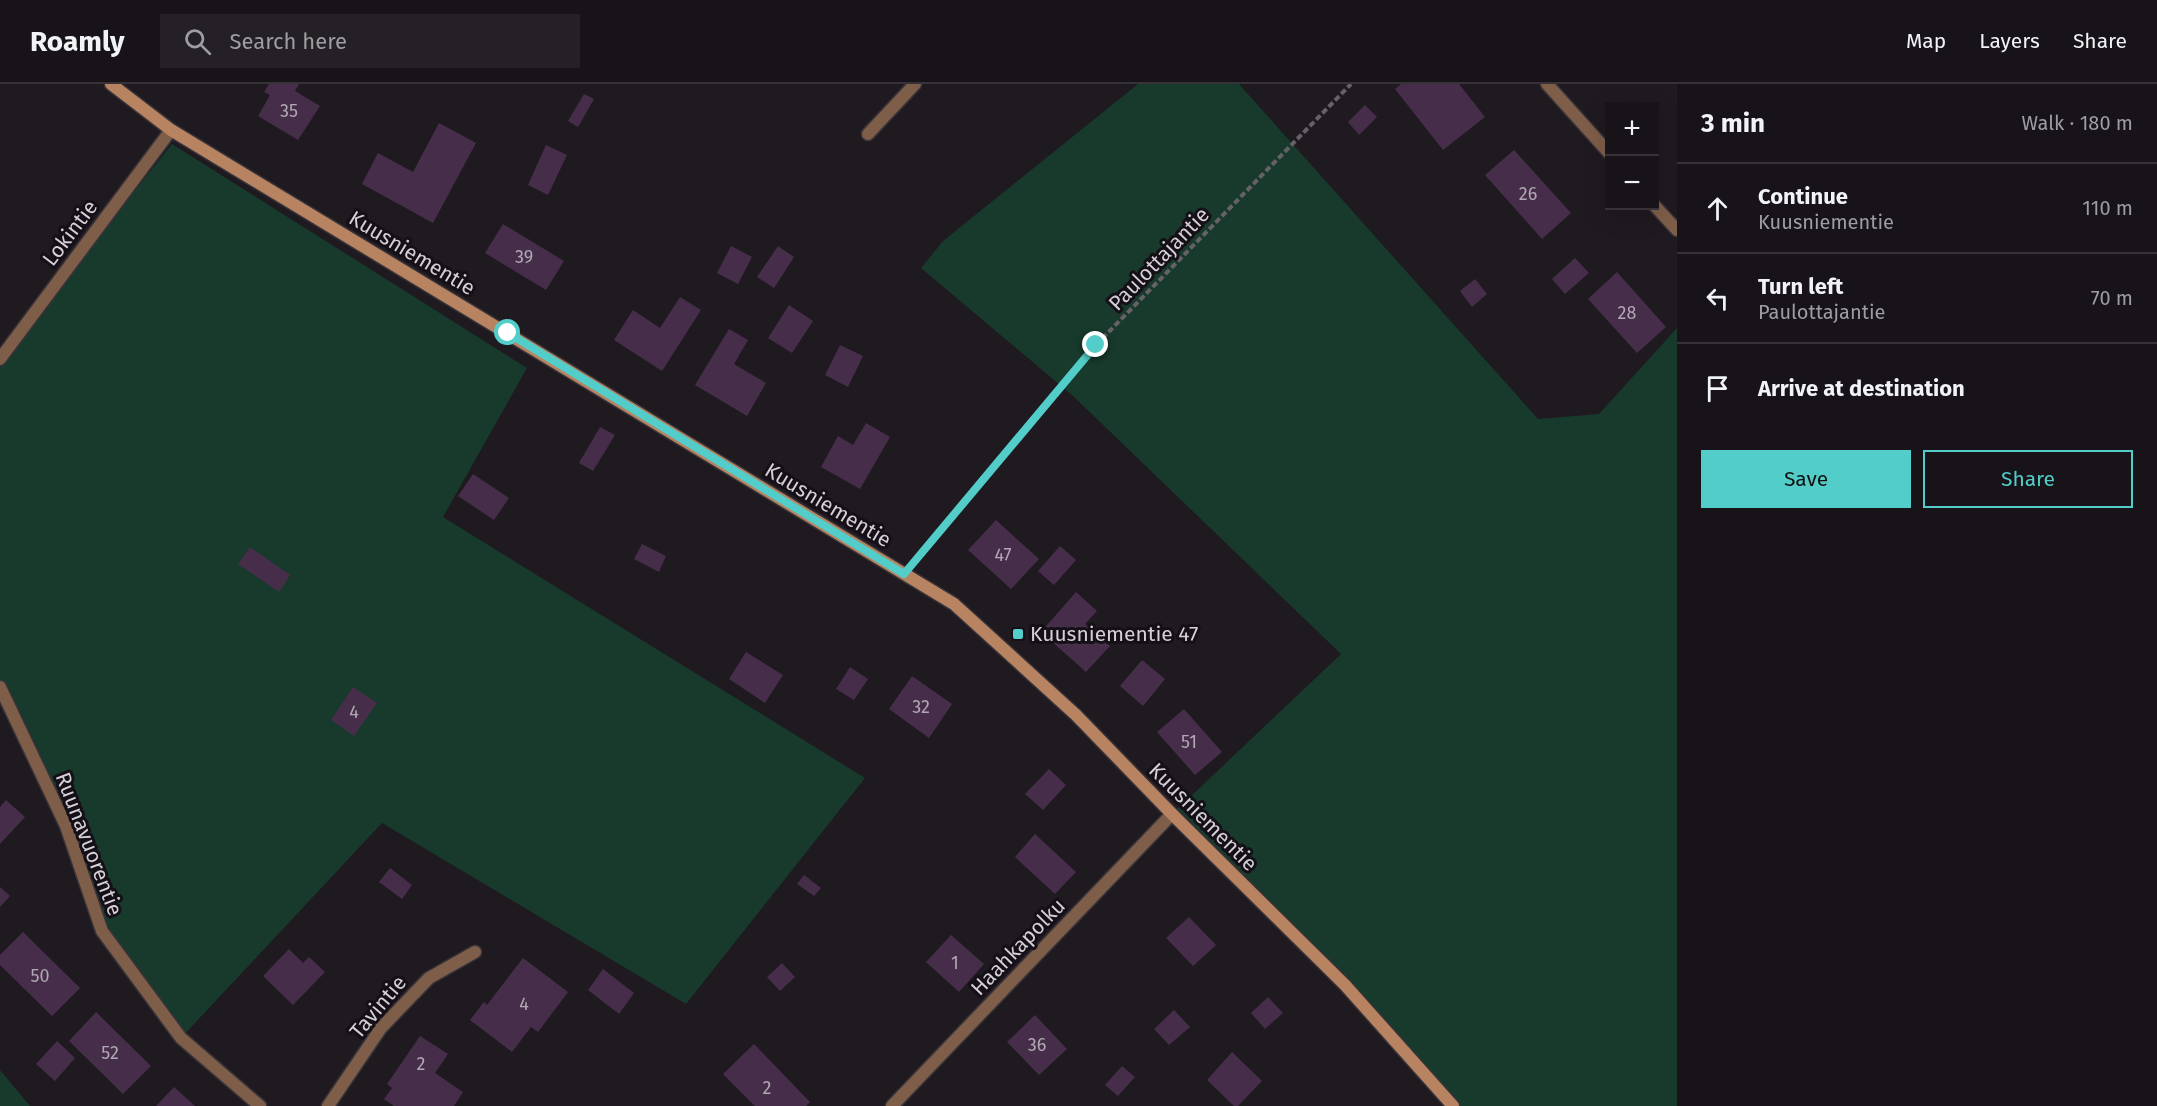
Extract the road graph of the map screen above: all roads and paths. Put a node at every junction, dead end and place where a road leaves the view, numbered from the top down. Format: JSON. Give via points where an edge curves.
{"nodes":[{"id":1,"x":111,"y":84,"type":"edge"},
{"id":2,"x":915,"y":84,"type":"edge"},
{"id":3,"x":1351,"y":84,"type":"edge"},
{"id":4,"x":1547,"y":84,"type":"edge"},
{"id":5,"x":171,"y":130,"type":"junction"},
{"id":6,"x":868,"y":134,"type":"dead end"},
{"id":7,"x":1605,"y":148,"type":"edge"},
{"id":8,"x":1659,"y":210,"type":"edge"},
{"id":9,"x":1677,"y":230,"type":"edge"},
{"id":10,"x":0,"y":359,"type":"edge"},
{"id":11,"x":904,"y":574,"type":"junction"},
{"id":12,"x":0,"y":687,"type":"edge"},
{"id":13,"x":1172,"y":814,"type":"junction"},
{"id":14,"x":475,"y":952,"type":"dead end"},
{"id":15,"x":260,"y":1106,"type":"edge"},
{"id":16,"x":328,"y":1106,"type":"edge"},
{"id":17,"x":892,"y":1106,"type":"edge"},
{"id":18,"x":1453,"y":1106,"type":"edge"}],
"edges":[{"from":1,"to":5,"type":"street","name":"Kuusniementie"},
{"from":2,"to":6,"type":"street"},
{"from":3,"to":11,"type":"path","name":"Paulottajantie","via":[[1096,345]]},
{"from":4,"to":7,"type":"street"},
{"from":5,"to":10,"type":"street","name":"Lokintie"},
{"from":5,"to":11,"type":"street","name":"Kuusniementie"},
{"from":8,"to":9,"type":"street"},
{"from":11,"to":13,"type":"street","name":"Kuusniementie","via":[[954,604],[1076,715]]},
{"from":12,"to":15,"type":"street","name":"Ruunavuorentie","via":[[66,826],[102,931],[181,1038]]},
{"from":13,"to":17,"type":"street","name":"Haahkapolku"},
{"from":13,"to":18,"type":"street","name":"Kuusniementie","via":[[1346,985]]},
{"from":14,"to":16,"type":"street","name":"Tavintie","via":[[429,978],[381,1028]]}]}
